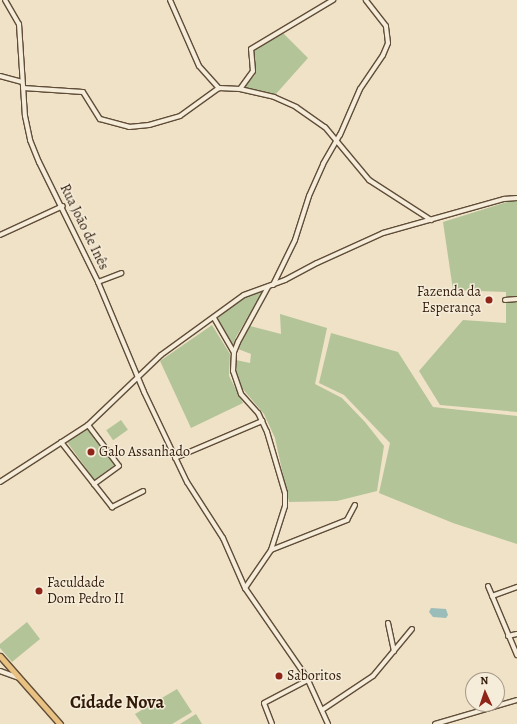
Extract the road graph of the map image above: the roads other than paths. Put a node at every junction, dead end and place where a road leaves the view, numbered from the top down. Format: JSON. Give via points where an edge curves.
{"nodes":[{"id":1,"x":5,"y":0,"type":"edge"},
{"id":2,"x":170,"y":0,"type":"edge"},
{"id":3,"x":332,"y":0,"type":"edge"},
{"id":4,"x":366,"y":0,"type":"edge"},
{"id":5,"x":0,"y":76,"type":"edge"},
{"id":6,"x":22,"y":82,"type":"junction"},
{"id":7,"x":22,"y":88,"type":"junction"},
{"id":8,"x":220,"y":88,"type":"junction"},
{"id":9,"x":240,"y":89,"type":"junction"},
{"id":10,"x":336,"y":141,"type":"junction"},
{"id":11,"x":517,"y":198,"type":"edge"},
{"id":12,"x":63,"y":206,"type":"junction"},
{"id":13,"x":431,"y":220,"type":"junction"},
{"id":14,"x":0,"y":235,"type":"edge"},
{"id":15,"x":121,"y":273,"type":"dead end"},
{"id":16,"x":98,"y":282,"type":"junction"},
{"id":17,"x":273,"y":285,"type":"junction"},
{"id":18,"x":268,"y":287,"type":"junction"},
{"id":19,"x":517,"y":299,"type":"edge"},
{"id":20,"x":505,"y":300,"type":"dead end"},
{"id":21,"x":214,"y":318,"type":"junction"},
{"id":22,"x":234,"y":352,"type":"junction"},
{"id":23,"x":138,"y":378,"type":"junction"},
{"id":24,"x":262,"y":421,"type":"junction"},
{"id":25,"x":88,"y":424,"type":"junction"},
{"id":26,"x":61,"y":442,"type":"junction"},
{"id":27,"x":175,"y":458,"type":"junction"},
{"id":28,"x":0,"y":482,"type":"edge"},
{"id":29,"x":94,"y":484,"type":"junction"},
{"id":30,"x":143,"y":491,"type":"dead end"},
{"id":31,"x":355,"y":505,"type":"dead end"},
{"id":32,"x":271,"y":550,"type":"junction"},
{"id":33,"x":488,"y":586,"type":"dead end"},
{"id":34,"x":517,"y":587,"type":"edge"},
{"id":35,"x":245,"y":588,"type":"junction"},
{"id":36,"x":492,"y":596,"type":"junction"},
{"id":37,"x":388,"y":623,"type":"dead end"},
{"id":38,"x":412,"y":629,"type":"dead end"},
{"id":39,"x":517,"y":634,"type":"edge"},
{"id":40,"x":508,"y":636,"type":"junction"},
{"id":41,"x":394,"y":651,"type":"junction"},
{"id":42,"x":517,"y":655,"type":"edge"},
{"id":43,"x":0,"y":656,"type":"edge"},
{"id":44,"x":0,"y":671,"type":"edge"},
{"id":45,"x":19,"y":678,"type":"junction"},
{"id":46,"x":308,"y":680,"type":"junction"},
{"id":47,"x":517,"y":700,"type":"edge"},
{"id":48,"x":322,"y":710,"type":"junction"},
{"id":49,"x":60,"y":724,"type":"edge"},
{"id":50,"x":272,"y":724,"type":"edge"},
{"id":51,"x":328,"y":724,"type":"edge"},
{"id":52,"x":435,"y":724,"type":"edge"}],
"edges":[{"from":1,"to":6,"type":"street","name":"Rua João de Inês","via":[[19,24]]},
{"from":2,"to":8,"type":"street","via":[[199,66]]},
{"from":3,"to":9,"type":"street","via":[[252,49],[253,71]]},
{"from":4,"to":10,"type":"street","via":[[386,26],[388,43],[360,89]]},
{"from":5,"to":6,"type":"street"},
{"from":6,"to":7,"type":"street","name":"Rua João de Inês"},
{"from":7,"to":8,"type":"street","via":[[83,92],[100,119],[129,127],[180,116]]},
{"from":7,"to":12,"type":"street","name":"Rua João de Inês","via":[[30,140]]},
{"from":8,"to":9,"type":"street"},
{"from":9,"to":10,"type":"street","via":[[274,97],[296,107],[325,127]]},
{"from":10,"to":13,"type":"street","via":[[369,180]]},
{"from":10,"to":17,"type":"street","via":[[312,188],[295,240]]},
{"from":11,"to":13,"type":"street","via":[[504,199]]},
{"from":12,"to":14,"type":"street"},
{"from":12,"to":16,"type":"street","name":"Rua João de Inês"},
{"from":13,"to":17,"type":"street","via":[[375,236]]},
{"from":15,"to":16,"type":"street"},
{"from":16,"to":23,"type":"street","name":"Rua João de Inês"},
{"from":17,"to":18,"type":"street"},
{"from":18,"to":21,"type":"street","via":[[239,298]]},
{"from":18,"to":22,"type":"street"},
{"from":19,"to":20,"type":"street"},
{"from":21,"to":22,"type":"street"},
{"from":21,"to":23,"type":"street","via":[[161,355]]},
{"from":22,"to":24,"type":"street","via":[[233,371],[238,389]]},
{"from":23,"to":25,"type":"street"},
{"from":23,"to":27,"type":"street","name":"Rua João de Inês"},
{"from":24,"to":27,"type":"street"},
{"from":24,"to":32,"type":"street","via":[[285,498],[284,511]]},
{"from":25,"to":26,"type":"street"},
{"from":25,"to":29,"type":"street","via":[[119,464],[117,469]]},
{"from":26,"to":28,"type":"street"},
{"from":26,"to":29,"type":"street"},
{"from":27,"to":35,"type":"street","name":"Rua João de Inês","via":[[222,538]]},
{"from":29,"to":30,"type":"street","via":[[110,506],[115,507]]},
{"from":31,"to":32,"type":"street","via":[[347,520]]},
{"from":32,"to":35,"type":"street"},
{"from":33,"to":36,"type":"street"},
{"from":34,"to":36,"type":"street"},
{"from":35,"to":46,"type":"street","name":"Rua João de Inês"},
{"from":36,"to":40,"type":"street"},
{"from":37,"to":41,"type":"street"},
{"from":38,"to":41,"type":"street"},
{"from":39,"to":40,"type":"street"},
{"from":40,"to":42,"type":"street"},
{"from":41,"to":48,"type":"street","via":[[373,676]]},
{"from":43,"to":45,"type":"main road"},
{"from":44,"to":45,"type":"street"},
{"from":45,"to":49,"type":"main road"},
{"from":46,"to":48,"type":"street","name":"Rua João de Inês"},
{"from":46,"to":50,"type":"street","via":[[264,703]]},
{"from":47,"to":52,"type":"street"},
{"from":48,"to":51,"type":"street","name":"Rua João de Inês"}]}
